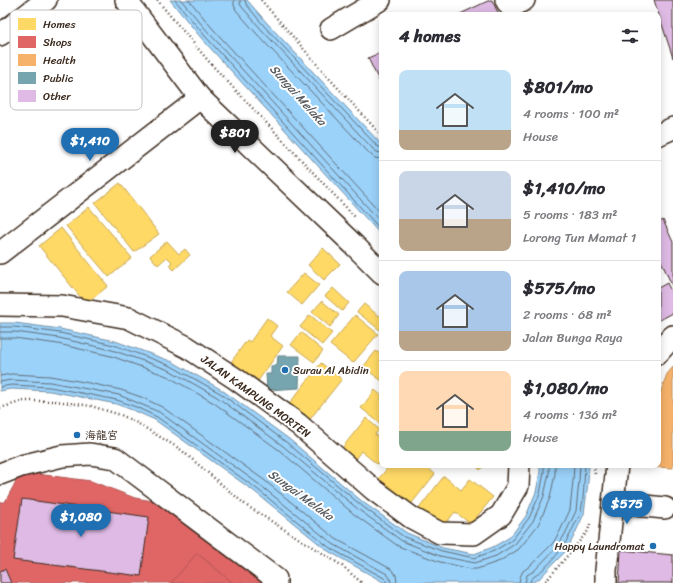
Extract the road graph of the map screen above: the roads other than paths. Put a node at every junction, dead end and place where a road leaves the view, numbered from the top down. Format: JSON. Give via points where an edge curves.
{"nodes":[{"id":1,"x":46,"y":0,"type":"edge"},
{"id":2,"x":126,"y":0,"type":"edge"},
{"id":3,"x":380,"y":0,"type":"edge"},
{"id":4,"x":506,"y":0,"type":"edge"},
{"id":5,"x":524,"y":0,"type":"edge"},
{"id":6,"x":33,"y":10,"type":"edge"},
{"id":7,"x":134,"y":10,"type":"edge"},
{"id":8,"x":142,"y":21,"type":"edge"},
{"id":9,"x":10,"y":27,"type":"edge"},
{"id":10,"x":331,"y":29,"type":"dead end"},
{"id":11,"x":0,"y":35,"type":"edge"},
{"id":12,"x":200,"y":98,"type":"junction"},
{"id":13,"x":673,"y":128,"type":"edge"},
{"id":14,"x":661,"y":134,"type":"edge"},
{"id":15,"x":0,"y":253,"type":"edge"},
{"id":16,"x":379,"y":270,"type":"edge"},
{"id":17,"x":0,"y":305,"type":"edge"},
{"id":18,"x":673,"y":336,"type":"edge"},
{"id":19,"x":661,"y":350,"type":"edge"},
{"id":20,"x":519,"y":468,"type":"edge"},
{"id":21,"x":617,"y":468,"type":"edge"},
{"id":22,"x":0,"y":474,"type":"edge"},
{"id":23,"x":613,"y":503,"type":"junction"},
{"id":24,"x":664,"y":508,"type":"dead end"},
{"id":25,"x":276,"y":583,"type":"edge"},
{"id":26,"x":606,"y":583,"type":"edge"}],
"edges":[{"from":1,"to":6,"type":"street"},
{"from":2,"to":7,"type":"street"},
{"from":3,"to":10,"type":"street"},
{"from":4,"to":5,"type":"street","via":[[509,5],[515,5]]},
{"from":8,"to":12,"type":"street"},
{"from":9,"to":11,"type":"street"},
{"from":12,"to":15,"type":"street"},
{"from":12,"to":16,"type":"street"},
{"from":13,"to":14,"type":"street"},
{"from":17,"to":20,"type":"street","name":"JALAN KAMPUNG MORTEN","via":[[62,306],[129,318],[187,346],[298,424],[374,490],[405,513],[440,533],[474,534],[501,515],[518,486]]},
{"from":18,"to":19,"type":"street"},
{"from":21,"to":23,"type":"street"},
{"from":22,"to":25,"type":"street","via":[[62,456],[90,454],[115,458],[276,579]]},
{"from":23,"to":24,"type":"street"},
{"from":23,"to":26,"type":"street"}]}
